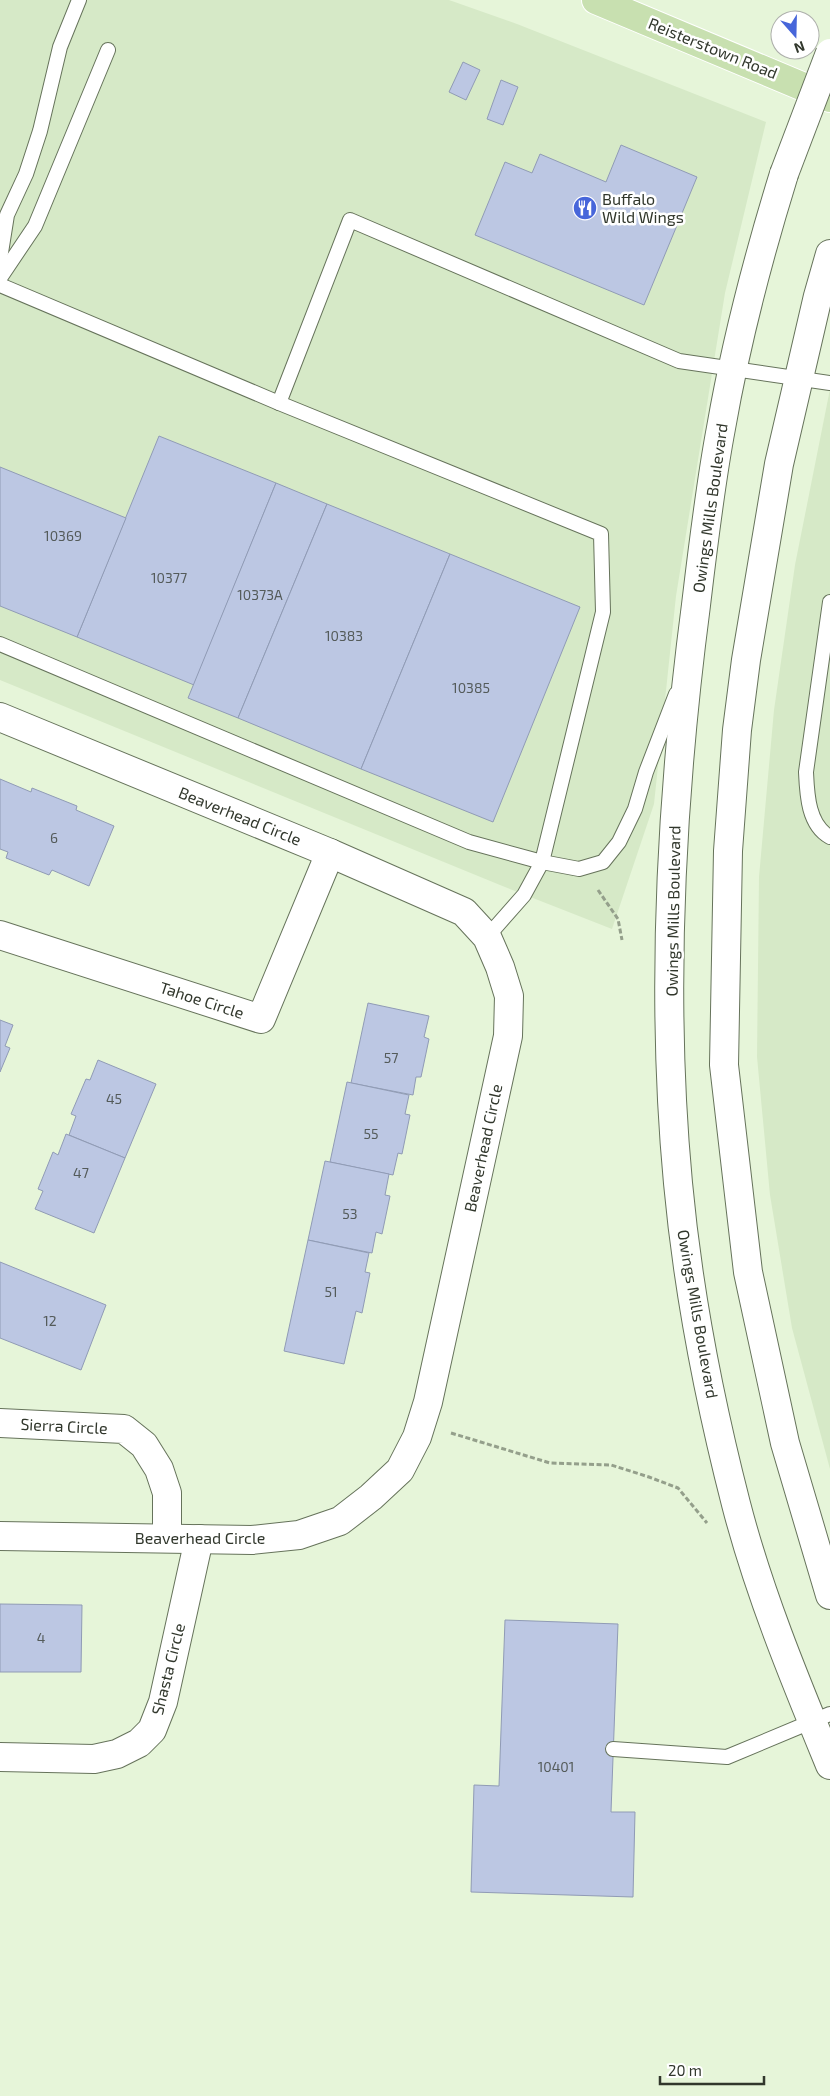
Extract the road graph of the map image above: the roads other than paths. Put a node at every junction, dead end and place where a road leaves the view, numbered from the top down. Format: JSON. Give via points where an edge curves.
{"nodes":[{"id":1,"x":79,"y":0,"type":"edge"},
{"id":2,"x":596,"y":0,"type":"edge"},
{"id":3,"x":108,"y":50,"type":"dead end"},
{"id":4,"x":830,"y":53,"type":"edge"},
{"id":5,"x":830,"y":98,"type":"edge"},
{"id":6,"x":830,"y":254,"type":"edge"},
{"id":7,"x":0,"y":259,"type":"edge"},
{"id":8,"x":0,"y":278,"type":"edge"},
{"id":9,"x":0,"y":285,"type":"edge"},
{"id":10,"x":824,"y":303,"type":"edge"},
{"id":11,"x":732,"y":368,"type":"junction"},
{"id":12,"x":798,"y":378,"type":"junction"},
{"id":13,"x":830,"y":383,"type":"edge"},
{"id":14,"x":279,"y":402,"type":"junction"},
{"id":15,"x":830,"y":602,"type":"edge"},
{"id":16,"x":0,"y":644,"type":"edge"},
{"id":17,"x":688,"y":665,"type":"junction"},
{"id":18,"x":0,"y":716,"type":"edge"},
{"id":19,"x":830,"y":837,"type":"edge"},
{"id":20,"x":330,"y":853,"type":"junction"},
{"id":21,"x":542,"y":862,"type":"junction"},
{"id":22,"x":0,"y":935,"type":"edge"},
{"id":23,"x":487,"y":937,"type":"junction"},
{"id":24,"x":0,"y":1423,"type":"edge"},
{"id":25,"x":0,"y":1536,"type":"edge"},
{"id":26,"x":167,"y":1538,"type":"junction"},
{"id":27,"x":199,"y":1539,"type":"junction"},
{"id":28,"x":830,"y":1595,"type":"edge"},
{"id":29,"x":821,"y":1718,"type":"edge"},
{"id":30,"x":614,"y":1750,"type":"dead end"},
{"id":31,"x":0,"y":1757,"type":"edge"},
{"id":32,"x":830,"y":1765,"type":"edge"}],
"edges":[{"from":1,"to":7,"type":"lane","via":[[60,47],[29,165],[7,215]]},
{"from":2,"to":5,"type":"main road","name":"Reisterstown Road"},
{"from":3,"to":8,"type":"lane","via":[[35,226]]},
{"from":4,"to":11,"type":"main road","name":"Owings Mills Boulevard","bridge":true,"via":[[784,174]]},
{"from":6,"to":10,"type":"main road"},
{"from":9,"to":14,"type":"lane"},
{"from":10,"to":12,"type":"main road"},
{"from":11,"to":12,"type":"lane"},
{"from":11,"to":14,"type":"lane","via":[[680,361],[350,220]]},
{"from":11,"to":17,"type":"main road","name":"Owings Mills Boulevard","via":[[720,431]]},
{"from":12,"to":13,"type":"lane"},
{"from":12,"to":28,"type":"main road","via":[[778,464],[737,730],[728,851],[724,1065],[748,1272],[785,1443]]},
{"from":14,"to":21,"type":"lane","via":[[601,534],[603,612]]},
{"from":15,"to":19,"type":"lane","via":[[806,772],[807,797],[814,820]]},
{"from":16,"to":21,"type":"lane","via":[[469,842]]},
{"from":17,"to":21,"type":"lane","via":[[635,809],[619,842],[603,862],[579,868]]},
{"from":17,"to":29,"type":"main road","name":"Owings Mills Boulevard","via":[[673,853],[670,1040],[673,1119],[685,1244],[710,1387],[737,1509],[781,1641]]},
{"from":18,"to":20,"type":"main road","name":"Beaverhead Circle"},
{"from":20,"to":22,"type":"main road","name":"Tahoe Circle","via":[[261,1019]]},
{"from":20,"to":23,"type":"main road","name":"Beaverhead Circle","via":[[464,912]]},
{"from":21,"to":23,"type":"lane","via":[[524,895]]},
{"from":23,"to":27,"type":"main road","name":"Beaverhead Circle","via":[[509,996],[508,1036],[428,1402],[417,1437],[400,1470],[371,1498],[340,1521],[299,1535],[252,1540]]},
{"from":24,"to":26,"type":"main road","name":"Sierra Circle","via":[[124,1429],[144,1445],[159,1469],[166,1493]]},
{"from":25,"to":26,"type":"main road","name":"Beaverhead Circle"},
{"from":26,"to":27,"type":"main road","name":"Beaverhead Circle"},
{"from":27,"to":31,"type":"main road","name":"Shasta Circle","via":[[163,1702],[152,1730],[139,1743],[117,1754],[94,1760]]},
{"from":29,"to":30,"type":"lane","via":[[727,1757]]},
{"from":29,"to":32,"type":"main road","name":"Owings Mills Boulevard"}]}
